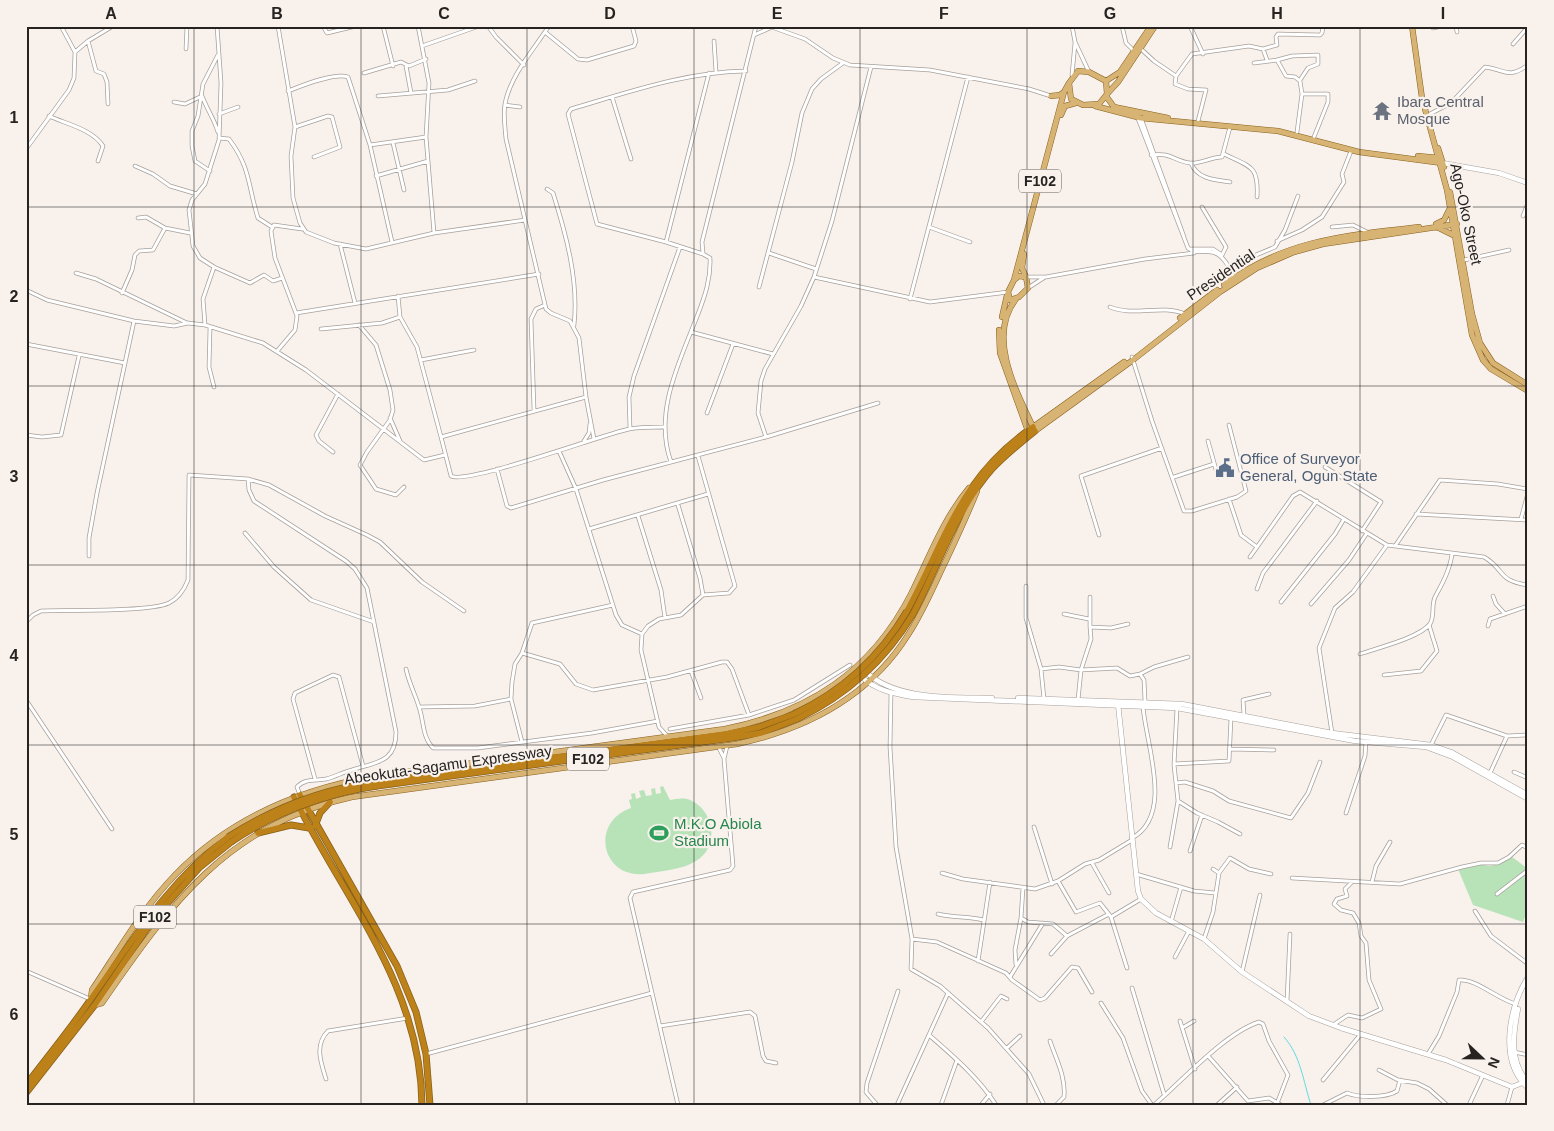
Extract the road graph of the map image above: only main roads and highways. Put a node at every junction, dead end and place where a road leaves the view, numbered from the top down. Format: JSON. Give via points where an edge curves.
{"nodes":[{"id":1,"x":1151,"y":26,"type":"edge"},
{"id":2,"x":1156,"y":26,"type":"edge"},
{"id":3,"x":1413,"y":26,"type":"edge"},
{"id":4,"x":1106,"y":81,"type":"junction"},
{"id":5,"x":1069,"y":83,"type":"junction"},
{"id":6,"x":1064,"y":92,"type":"junction"},
{"id":7,"x":1106,"y":95,"type":"junction"},
{"id":8,"x":1051,"y":96,"type":"road end"},
{"id":9,"x":1075,"y":102,"type":"junction"},
{"id":10,"x":1096,"y":106,"type":"junction"},
{"id":11,"x":1138,"y":116,"type":"junction"},
{"id":12,"x":1440,"y":160,"type":"junction"},
{"id":13,"x":1528,"y":183,"type":"edge"},
{"id":14,"x":1449,"y":205,"type":"junction"},
{"id":15,"x":1454,"y":222,"type":"junction"},
{"id":16,"x":1436,"y":226,"type":"junction"},
{"id":17,"x":1455,"y":236,"type":"junction"},
{"id":18,"x":1242,"y":272,"type":"junction"},
{"id":19,"x":1026,"y":277,"type":"junction"},
{"id":20,"x":1236,"y":278,"type":"junction"},
{"id":21,"x":1014,"y":280,"type":"junction"},
{"id":22,"x":1228,"y":282,"type":"junction"},
{"id":23,"x":1008,"y":294,"type":"junction"},
{"id":24,"x":1016,"y":299,"type":"junction"},
{"id":25,"x":1133,"y":358,"type":"junction"},
{"id":26,"x":1528,"y":385,"type":"edge"},
{"id":27,"x":1528,"y":391,"type":"edge"},
{"id":28,"x":1031,"y":431,"type":"junction"},
{"id":29,"x":976,"y":485,"type":"junction"},
{"id":30,"x":860,"y":665,"type":"junction"},
{"id":31,"x":852,"y":667,"type":"junction"},
{"id":32,"x":873,"y":678,"type":"junction"},
{"id":33,"x":868,"y":683,"type":"junction"},
{"id":34,"x":1118,"y":703,"type":"junction"},
{"id":35,"x":1144,"y":703,"type":"junction"},
{"id":36,"x":1332,"y":735,"type":"junction"},
{"id":37,"x":1361,"y":740,"type":"junction"},
{"id":38,"x":532,"y":764,"type":"junction"},
{"id":39,"x":1528,"y":795,"type":"edge"},
{"id":40,"x":297,"y":796,"type":"junction"},
{"id":41,"x":1528,"y":799,"type":"edge"},
{"id":42,"x":330,"y":802,"type":"junction"},
{"id":43,"x":304,"y":811,"type":"junction"},
{"id":44,"x":312,"y":827,"type":"junction"},
{"id":45,"x":258,"y":833,"type":"junction"},
{"id":46,"x":230,"y":840,"type":"junction"},
{"id":47,"x":1528,"y":977,"type":"edge"},
{"id":48,"x":1528,"y":983,"type":"edge"},
{"id":49,"x":91,"y":999,"type":"junction"},
{"id":50,"x":413,"y":1004,"type":"junction"},
{"id":51,"x":94,"y":1006,"type":"junction"},
{"id":52,"x":405,"y":1007,"type":"junction"},
{"id":53,"x":1525,"y":1083,"type":"edge"},
{"id":54,"x":26,"y":1085,"type":"edge"},
{"id":55,"x":1528,"y":1088,"type":"edge"},
{"id":56,"x":26,"y":1092,"type":"edge"},
{"id":57,"x":422,"y":1105,"type":"edge"},
{"id":58,"x":430,"y":1105,"type":"edge"}],
"edges":[{"from":1,"to":4,"type":"main road","via":[[1120,72]]},
{"from":2,"to":7,"type":"main road"},
{"from":3,"to":12,"type":"main road","name":"Ago-Oko Street","via":[[1428,115]]},
{"from":3,"to":12,"type":"main road","via":[[1422,98]]},
{"from":4,"to":5,"type":"main road","number":"F102","via":[[1089,72],[1078,71]]},
{"from":4,"to":7,"type":"main road"},
{"from":5,"to":6,"type":"main road","number":"F102"},
{"from":5,"to":9,"type":"main road","via":[[1069,93]]},
{"from":6,"to":8,"type":"main road"},
{"from":6,"to":21,"type":"main road","number":"F102"},
{"from":7,"to":10,"type":"main road"},
{"from":7,"to":11,"type":"main road","via":[[1114,107]]},
{"from":9,"to":10,"type":"main road"},
{"from":9,"to":19,"type":"main road","number":"F102","via":[[1062,111],[1023,258],[1022,268]]},
{"from":10,"to":11,"type":"main road"},
{"from":11,"to":12,"type":"main road","via":[[1297,132],[1359,149]]},
{"from":11,"to":12,"type":"main road","via":[[1287,132],[1351,151]]},
{"from":12,"to":13,"type":"main road"},
{"from":12,"to":14,"type":"main road"},
{"from":12,"to":15,"type":"main road","name":"Ago-Oko Street"},
{"from":14,"to":15,"type":"main road"},
{"from":14,"to":16,"type":"main road","via":[[1447,217]]},
{"from":15,"to":16,"type":"main road","name":"Presidential"},
{"from":15,"to":17,"type":"main road"},
{"from":15,"to":26,"type":"main road","name":"Ago-Oko Street","via":[[1480,343],[1493,363]]},
{"from":16,"to":17,"type":"main road"},
{"from":16,"to":18,"type":"main road","name":"Presidential","via":[[1305,244]]},
{"from":16,"to":20,"type":"main road","via":[[1308,248]]},
{"from":17,"to":27,"type":"main road","via":[[1469,324],[1478,351],[1496,373]]},
{"from":18,"to":20,"type":"main road","name":"Presidential"},
{"from":18,"to":22,"type":"main road","via":[[1230,267]]},
{"from":19,"to":21,"type":"main road","via":[[1019,276]]},
{"from":19,"to":24,"type":"main road","number":"F102","via":[[1028,288]]},
{"from":20,"to":22,"type":"main road","name":"Presidential"},
{"from":20,"to":25,"type":"main road"},
{"from":21,"to":23,"type":"main road","number":"F102"},
{"from":22,"to":25,"type":"main road","name":"Presidential"},
{"from":23,"to":24,"type":"main road","via":[[1010,300]]},
{"from":23,"to":28,"type":"main road","number":"F102","via":[[999,327],[999,347]]},
{"from":24,"to":28,"type":"main road","via":[[1006,313],[1002,340]]},
{"from":25,"to":28,"type":"main road"},
{"from":28,"to":29,"type":"highway","name":"Abeokuta-Sagamu Expressway","number":"F102"},
{"from":29,"to":30,"type":"main road","via":[[953,507],[898,618]]},
{"from":29,"to":32,"type":"main road","via":[[923,610],[904,642]]},
{"from":29,"to":38,"type":"highway","name":"Abeokuta-Sagamu Expressway","number":"F102","bridge":true,"via":[[894,644],[865,676],[829,703],[746,736]]},
{"from":30,"to":31,"type":"main road"},
{"from":30,"to":32,"type":"main road"},
{"from":31,"to":33,"type":"main road"},
{"from":31,"to":38,"type":"main road","via":[[812,700],[770,718]]},
{"from":32,"to":33,"type":"main road"},
{"from":32,"to":34,"type":"main road","via":[[913,694]]},
{"from":33,"to":34,"type":"main road","via":[[891,692],[933,699]]},
{"from":33,"to":38,"type":"main road","via":[[813,720],[761,739],[719,748]]},
{"from":34,"to":35,"type":"main road"},
{"from":34,"to":53,"type":"main road","via":[[1141,899],[1156,913],[1204,939],[1242,972],[1308,1016],[1428,1054],[1512,1087]]},
{"from":35,"to":36,"type":"main road"},
{"from":35,"to":36,"type":"main road","via":[[1182,704]]},
{"from":36,"to":37,"type":"main road"},
{"from":37,"to":39,"type":"main road","via":[[1431,745],[1451,752]]},
{"from":37,"to":41,"type":"main road","via":[[1438,751]]},
{"from":38,"to":40,"type":"main road","via":[[376,776],[340,782]]},
{"from":38,"to":42,"type":"main road"},
{"from":38,"to":46,"type":"highway","name":"Abeokuta-Sagamu Expressway","number":"F102","bridge":true,"via":[[377,784],[331,794],[261,822]]},
{"from":40,"to":43,"type":"highway"},
{"from":40,"to":49,"type":"main road","via":[[225,832],[174,876],[133,928],[92,990]]},
{"from":42,"to":43,"type":"main road"},
{"from":42,"to":44,"type":"highway"},
{"from":43,"to":44,"type":"highway"},
{"from":43,"to":45,"type":"main road"},
{"from":44,"to":45,"type":"highway","via":[[291,825]]},
{"from":44,"to":50,"type":"highway","via":[[397,966]]},
{"from":44,"to":52,"type":"highway","via":[[391,971]]},
{"from":45,"to":51,"type":"main road","via":[[216,862],[190,887],[162,919],[102,1003]]},
{"from":46,"to":49,"type":"highway","name":"Abeokuta-Sagamu Expressway","number":"F102","via":[[195,864],[166,894]]},
{"from":46,"to":51,"type":"highway","name":"Abeokuta-Sagamu Expressway","number":"F102","via":[[170,898]]},
{"from":47,"to":53,"type":"main road","via":[[1516,1004],[1509,1048],[1514,1069]]},
{"from":48,"to":53,"type":"main road","via":[[1518,1007],[1513,1052]]},
{"from":49,"to":54,"type":"highway","name":"Abeokuta-Sagamu Expressway","number":"F102"},
{"from":50,"to":52,"type":"highway"},
{"from":50,"to":58,"type":"highway","via":[[426,1054]]},
{"from":51,"to":56,"type":"highway","name":"Abeokuta-Sagamu Expressway","number":"F102"},
{"from":52,"to":57,"type":"highway","via":[[418,1056]]},
{"from":53,"to":55,"type":"main road"}]}
